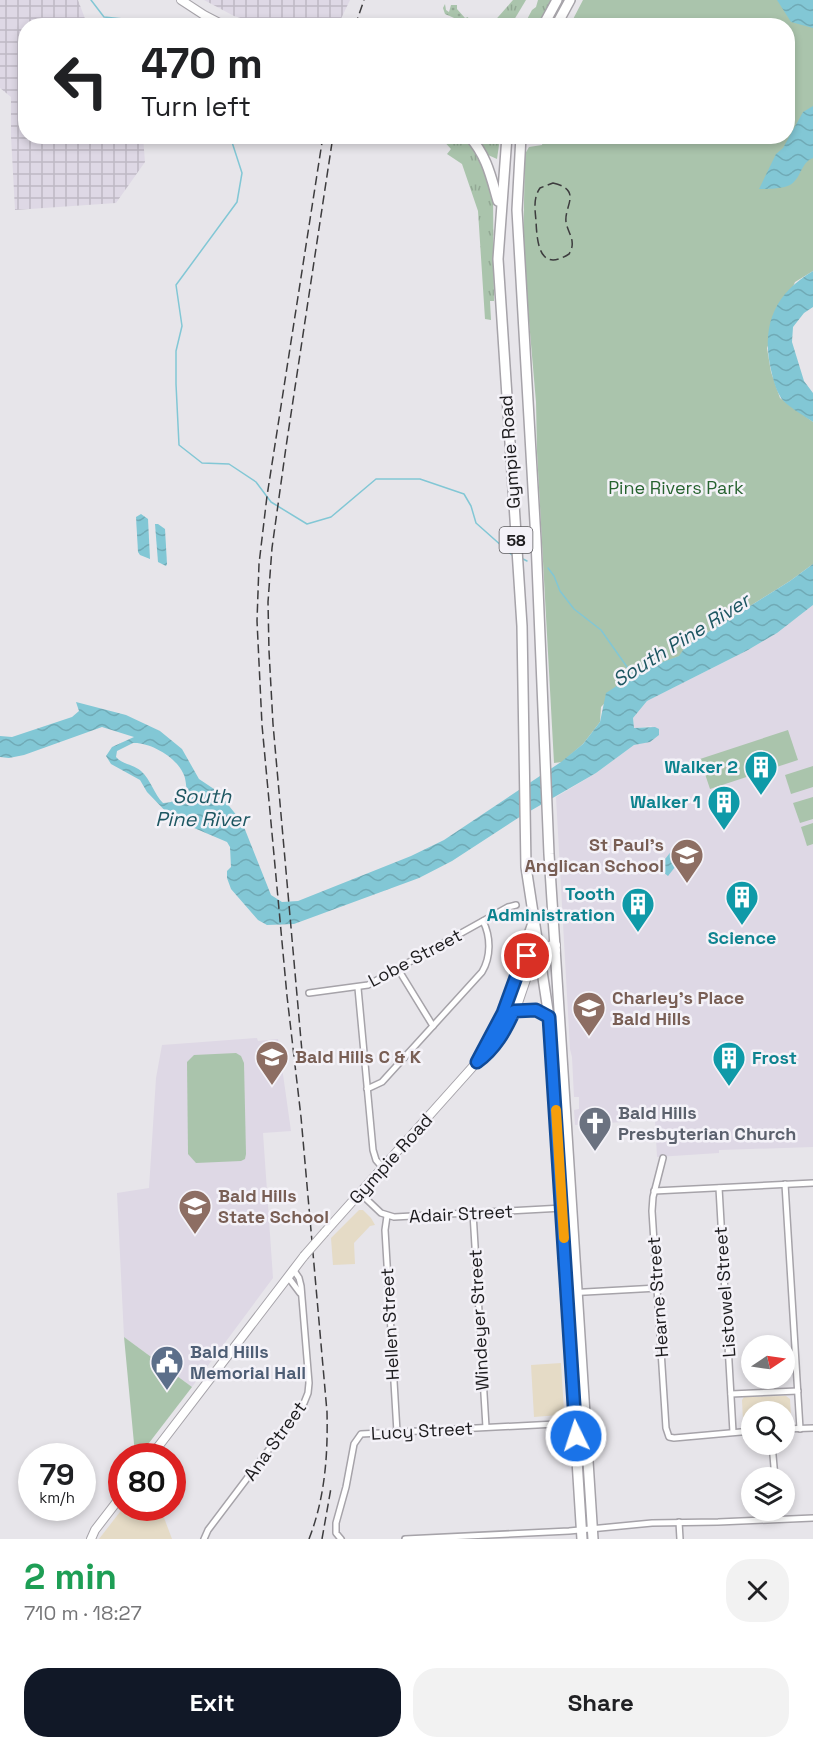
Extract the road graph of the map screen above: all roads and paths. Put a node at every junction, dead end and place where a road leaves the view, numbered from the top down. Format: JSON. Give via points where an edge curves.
{"nodes":[{"id":1,"x":181,"y":0,"type":"edge"},
{"id":2,"x":557,"y":0,"type":"edge"},
{"id":3,"x":570,"y":0,"type":"edge"},
{"id":4,"x":210,"y":18,"type":"edge"},
{"id":5,"x":547,"y":18,"type":"edge"},
{"id":6,"x":560,"y":18,"type":"edge"},
{"id":7,"x":475,"y":144,"type":"edge"},
{"id":8,"x":506,"y":144,"type":"edge"},
{"id":9,"x":521,"y":144,"type":"edge"},
{"id":10,"x":500,"y":210,"type":"junction"},
{"id":11,"x":516,"y":905,"type":"dead end"},
{"id":12,"x":483,"y":921,"type":"junction"},
{"id":13,"x":533,"y":921,"type":"junction"},
{"id":14,"x":556,"y":947,"type":"junction"},
{"id":15,"x":540,"y":950,"type":"junction"},
{"id":16,"x":398,"y":969,"type":"junction"},
{"id":17,"x":519,"y":969,"type":"junction"},
{"id":18,"x":358,"y":988,"type":"junction"},
{"id":19,"x":309,"y":993,"type":"dead end"},
{"id":20,"x":514,"y":1011,"type":"junction"},
{"id":21,"x":549,"y":1017,"type":"junction"},
{"id":22,"x":433,"y":1026,"type":"junction"},
{"id":23,"x":477,"y":1062,"type":"junction"},
{"id":24,"x":367,"y":1089,"type":"junction"},
{"id":25,"x":663,"y":1158,"type":"dead end"},
{"id":26,"x":383,"y":1168,"type":"junction"},
{"id":27,"x":813,"y":1183,"type":"edge"},
{"id":28,"x":785,"y":1185,"type":"junction"},
{"id":29,"x":719,"y":1188,"type":"junction"},
{"id":30,"x":654,"y":1191,"type":"junction"},
{"id":31,"x":360,"y":1193,"type":"junction"},
{"id":32,"x":567,"y":1208,"type":"junction"},
{"id":33,"x":473,"y":1213,"type":"junction"},
{"id":34,"x":387,"y":1215,"type":"junction"},
{"id":35,"x":293,"y":1269,"type":"junction"},
{"id":36,"x":287,"y":1276,"type":"junction"},
{"id":37,"x":658,"y":1288,"type":"junction"},
{"id":38,"x":572,"y":1292,"type":"junction"},
{"id":39,"x":301,"y":1295,"type":"junction"},
{"id":40,"x":798,"y":1391,"type":"junction"},
{"id":41,"x":731,"y":1394,"type":"junction"},
{"id":42,"x":574,"y":1412,"type":"junction"},
{"id":43,"x":556,"y":1424,"type":"junction"},
{"id":44,"x":486,"y":1427,"type":"junction"},
{"id":45,"x":813,"y":1428,"type":"edge"},
{"id":46,"x":795,"y":1429,"type":"edge"},
{"id":47,"x":800,"y":1429,"type":"junction"},
{"id":48,"x":397,"y":1432,"type":"junction"},
{"id":49,"x":733,"y":1432,"type":"junction"},
{"id":50,"x":741,"y":1432,"type":"edge"},
{"id":51,"x":576,"y":1436,"type":"junction"},
{"id":52,"x":161,"y":1443,"type":"edge"},
{"id":53,"x":108,"y":1513,"type":"edge"},
{"id":54,"x":813,"y":1518,"type":"edge"},
{"id":55,"x":679,"y":1522,"type":"junction"},
{"id":56,"x":592,"y":1528,"type":"junction"},
{"id":57,"x":95,"y":1530,"type":"junction"},
{"id":58,"x":581,"y":1534,"type":"edge"},
{"id":59,"x":83,"y":1539,"type":"edge"},
{"id":60,"x":91,"y":1539,"type":"edge"},
{"id":61,"x":204,"y":1539,"type":"edge"},
{"id":62,"x":340,"y":1539,"type":"edge"},
{"id":63,"x":405,"y":1539,"type":"edge"},
{"id":64,"x":411,"y":1539,"type":"edge"},
{"id":65,"x":593,"y":1539,"type":"edge"},
{"id":66,"x":680,"y":1539,"type":"edge"}],
"edges":[{"from":1,"to":4,"type":"main road"},
{"from":2,"to":5,"type":"highway"},
{"from":3,"to":6,"type":"highway"},
{"from":7,"to":10,"type":"highway","via":[[490,170]]},
{"from":8,"to":10,"type":"highway","name":"Gympie Road","number":"58"},
{"from":9,"to":14,"type":"highway","name":"Gympie Road","number":"58","via":[[517,210]]},
{"from":10,"to":13,"type":"highway","name":"Gympie Road","number":"58","via":[[499,281],[522,626],[526,856]]},
{"from":11,"to":12,"type":"street","name":"Lobe Street"},
{"from":12,"to":16,"type":"street","name":"Lobe Street"},
{"from":12,"to":22,"type":"street","via":[[489,946],[485,968]]},
{"from":13,"to":15,"type":"highway","name":"Gympie Road","number":"58"},
{"from":13,"to":17,"type":"highway"},
{"from":14,"to":15,"type":"main road"},
{"from":14,"to":32,"type":"highway","number":"58"},
{"from":15,"to":17,"type":"main road","name":"Gympie Road","via":[[529,953]]},
{"from":15,"to":20,"type":"main road","name":"Gympie Road","via":[[530,965]]},
{"from":15,"to":21,"type":"highway","number":"58"},
{"from":16,"to":18,"type":"street","name":"Lobe Street"},
{"from":16,"to":22,"type":"street"},
{"from":17,"to":23,"type":"main road","name":"Gympie Road","via":[[503,1013]]},
{"from":18,"to":19,"type":"street","name":"Lobe Street"},
{"from":18,"to":24,"type":"street"},
{"from":20,"to":21,"type":"highway","via":[[536,1010]]},
{"from":20,"to":23,"type":"main road","name":"Gympie Road","via":[[494,1046]]},
{"from":21,"to":32,"type":"highway","number":"58"},
{"from":22,"to":24,"type":"street","via":[[382,1082]]},
{"from":23,"to":26,"type":"main road","name":"Gympie Road"},
{"from":24,"to":26,"type":"street","via":[[373,1154]]},
{"from":25,"to":30,"type":"street","name":"Hearne Street"},
{"from":26,"to":31,"type":"main road","name":"Gympie Road"},
{"from":27,"to":28,"type":"street"},
{"from":28,"to":29,"type":"street"},
{"from":28,"to":40,"type":"street"},
{"from":29,"to":30,"type":"street"},
{"from":29,"to":41,"type":"street","name":"Listowel Street"},
{"from":30,"to":37,"type":"street","name":"Hearne Street"},
{"from":31,"to":34,"type":"street","name":"Adair Street"},
{"from":31,"to":35,"type":"main road","name":"Gympie Road","bridge":true},
{"from":32,"to":33,"type":"street","name":"Adair Street"},
{"from":32,"to":38,"type":"highway","number":"58"},
{"from":33,"to":34,"type":"street","name":"Adair Street"},
{"from":33,"to":44,"type":"street","name":"Windeyer Street"},
{"from":34,"to":48,"type":"street","name":"Hellen Street"},
{"from":35,"to":36,"type":"main road","name":"Gympie Road"},
{"from":35,"to":39,"type":"street","name":"Ana Street","via":[[299,1278]]},
{"from":36,"to":39,"type":"street"},
{"from":36,"to":52,"type":"main road","name":"Gympie Road"},
{"from":37,"to":38,"type":"street"},
{"from":37,"to":49,"type":"street","name":"Hearne Street","via":[[669,1437]]},
{"from":38,"to":42,"type":"highway","number":"58"},
{"from":38,"to":56,"type":"highway","number":"58"},
{"from":39,"to":61,"type":"street","name":"Ana Street","via":[[309,1383],[306,1398]]},
{"from":40,"to":41,"type":"street"},
{"from":40,"to":47,"type":"street"},
{"from":41,"to":49,"type":"street","name":"Listowel Street"},
{"from":42,"to":43,"type":"street"},
{"from":42,"to":51,"type":"highway","number":"58"},
{"from":43,"to":44,"type":"street","name":"Lucy Street"},
{"from":43,"to":51,"type":"street"},
{"from":44,"to":48,"type":"street","name":"Lucy Street"},
{"from":45,"to":47,"type":"street"},
{"from":46,"to":47,"type":"street"},
{"from":48,"to":62,"type":"street","name":"Lucy Street","via":[[363,1434],[356,1439],[336,1523]]},
{"from":49,"to":50,"type":"street"},
{"from":51,"to":58,"type":"highway","number":"58"},
{"from":53,"to":57,"type":"main road"},
{"from":54,"to":55,"type":"street","via":[[777,1516]]},
{"from":55,"to":56,"type":"street"},
{"from":55,"to":66,"type":"street"},
{"from":56,"to":58,"type":"street"},
{"from":56,"to":65,"type":"highway","number":"58"},
{"from":57,"to":59,"type":"main road"},
{"from":57,"to":60,"type":"main road"},
{"from":58,"to":64,"type":"street"},
{"from":63,"to":64,"type":"street"}]}
